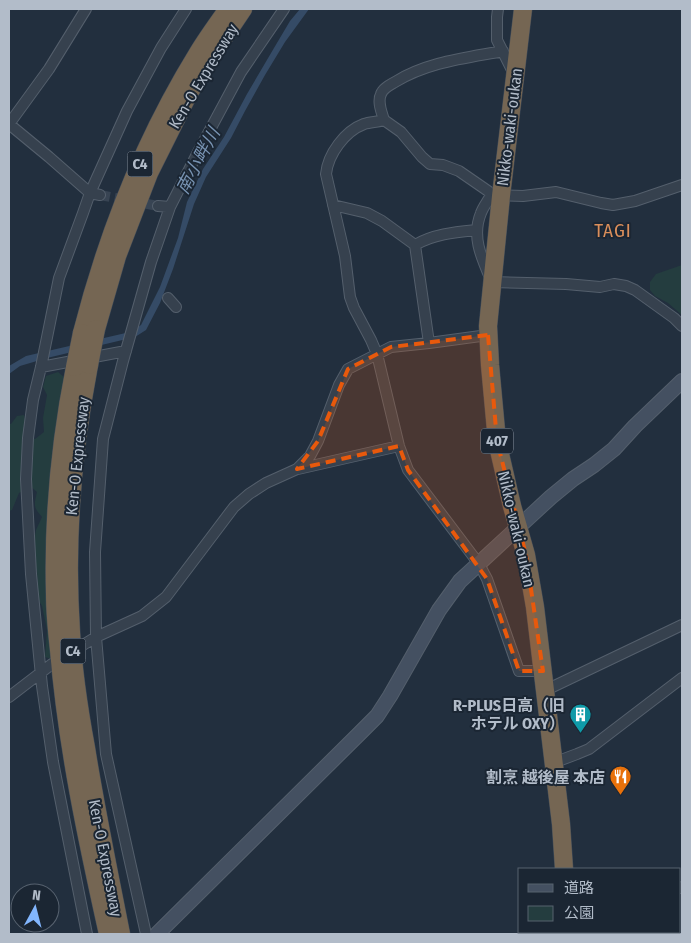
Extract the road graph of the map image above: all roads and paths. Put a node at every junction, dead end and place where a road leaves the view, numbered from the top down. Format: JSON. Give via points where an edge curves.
{"nodes":[{"id":1,"x":86,"y":9,"type":"edge"},
{"id":2,"x":186,"y":9,"type":"edge"},
{"id":3,"x":228,"y":9,"type":"edge"},
{"id":4,"x":243,"y":9,"type":"edge"},
{"id":5,"x":284,"y":9,"type":"edge"},
{"id":6,"x":498,"y":9,"type":"edge"},
{"id":7,"x":522,"y":9,"type":"edge"},
{"id":8,"x":502,"y":51,"type":"junction"},
{"id":9,"x":515,"y":75,"type":"junction"},
{"id":10,"x":384,"y":120,"type":"junction"},
{"id":11,"x":9,"y":124,"type":"edge"},
{"id":12,"x":682,"y":185,"type":"edge"},
{"id":13,"x":95,"y":194,"type":"junction"},
{"id":14,"x":496,"y":196,"type":"junction"},
{"id":15,"x":333,"y":205,"type":"junction"},
{"id":16,"x":158,"y":206,"type":"tunnel mouth"},
{"id":17,"x":170,"y":207,"type":"junction"},
{"id":18,"x":476,"y":230,"type":"junction"},
{"id":19,"x":415,"y":246,"type":"junction"},
{"id":20,"x":492,"y":282,"type":"junction"},
{"id":21,"x":168,"y":298,"type":"dead end"},
{"id":22,"x":176,"y":307,"type":"dead end"},
{"id":23,"x":682,"y":326,"type":"edge"},
{"id":24,"x":89,"y":331,"type":"junction"},
{"id":25,"x":488,"y":335,"type":"junction"},
{"id":26,"x":429,"y":344,"type":"junction"},
{"id":27,"x":126,"y":351,"type":"junction"},
{"id":28,"x":377,"y":354,"type":"junction"},
{"id":29,"x":82,"y":366,"type":"junction"},
{"id":30,"x":41,"y":367,"type":"junction"},
{"id":31,"x":682,"y":381,"type":"edge"},
{"id":32,"x":399,"y":446,"type":"junction"},
{"id":33,"x":297,"y":469,"type":"junction"},
{"id":34,"x":517,"y":528,"type":"junction"},
{"id":35,"x":479,"y":564,"type":"junction"},
{"id":36,"x":682,"y":625,"type":"edge"},
{"id":37,"x":96,"y":637,"type":"junction"},
{"id":38,"x":83,"y":645,"type":"dead end"},
{"id":39,"x":52,"y":664,"type":"dead end"},
{"id":40,"x":543,"y":671,"type":"junction"},
{"id":41,"x":41,"y":672,"type":"junction"},
{"id":42,"x":682,"y":678,"type":"edge"},
{"id":43,"x":546,"y":690,"type":"junction"},
{"id":44,"x":9,"y":697,"type":"edge"},
{"id":45,"x":553,"y":763,"type":"junction"},
{"id":46,"x":564,"y":868,"type":"edge"},
{"id":47,"x":87,"y":934,"type":"edge"},
{"id":48,"x":108,"y":934,"type":"edge"},
{"id":49,"x":122,"y":934,"type":"edge"},
{"id":50,"x":146,"y":934,"type":"edge"},
{"id":51,"x":157,"y":934,"type":"edge"}],
"edges":[{"from":1,"to":11,"type":"street","via":[[49,69]]},
{"from":2,"to":13,"type":"street","via":[[127,111]]},
{"from":3,"to":24,"type":"highway","name":"Ken-O Expressway","number":"C4","via":[[198,52],[156,129],[138,170],[91,297]]},
{"from":4,"to":24,"type":"highway","name":"Ken-O Expressway","number":"C4","via":[[189,93],[150,173]]},
{"from":5,"to":17,"type":"street","via":[[241,72]]},
{"from":6,"to":8,"type":"street","via":[[497,40]]},
{"from":7,"to":9,"type":"highway","name":"Nikko-waki-oukan","number":"407"},
{"from":8,"to":9,"type":"street"},
{"from":8,"to":10,"type":"street","via":[[440,63],[403,77],[380,95]]},
{"from":9,"to":14,"type":"highway","name":"Nikko-waki-oukan","number":"407"},
{"from":10,"to":14,"type":"street","via":[[401,132],[430,164],[459,170]]},
{"from":10,"to":15,"type":"street","via":[[364,124],[347,134],[335,151],[326,174]]},
{"from":11,"to":13,"type":"street"},
{"from":12,"to":14,"type":"street","via":[[613,205],[556,192]]},
{"from":13,"to":30,"type":"street","via":[[59,278]]},
{"from":14,"to":18,"type":"street","via":[[481,212]]},
{"from":14,"to":20,"type":"highway","name":"Nikko-waki-oukan","number":"407"},
{"from":15,"to":19,"type":"street","via":[[367,213]]},
{"from":15,"to":28,"type":"street","via":[[345,256],[350,297]]},
{"from":16,"to":17,"type":"street"},
{"from":17,"to":27,"type":"street"},
{"from":18,"to":19,"type":"street","via":[[450,232]]},
{"from":18,"to":20,"type":"street","via":[[477,242]]},
{"from":19,"to":26,"type":"street"},
{"from":20,"to":23,"type":"street","via":[[626,286]]},
{"from":20,"to":25,"type":"highway","name":"Nikko-waki-oukan","number":"407"},
{"from":21,"to":22,"type":"street"},
{"from":24,"to":29,"type":"highway","name":"Ken-O Expressway","number":"C4","bridge":true},
{"from":25,"to":26,"type":"street"},
{"from":25,"to":34,"type":"highway","name":"Nikko-waki-oukan","number":"407","via":[[497,440]]},
{"from":26,"to":28,"type":"street","via":[[391,347]]},
{"from":27,"to":30,"type":"street"},
{"from":27,"to":37,"type":"street","via":[[103,439],[95,552]]},
{"from":28,"to":32,"type":"street"},
{"from":28,"to":33,"type":"street","via":[[348,370],[318,441],[310,456]]},
{"from":29,"to":48,"type":"highway","name":"Ken-O Expressway","number":"C4","via":[[67,406],[57,494],[55,595],[61,673],[76,781]]},
{"from":29,"to":49,"type":"highway","name":"Ken-O Expressway","number":"C4","via":[[71,494],[71,633],[91,780]]},
{"from":30,"to":41,"type":"street","via":[[33,400],[26,479]]},
{"from":31,"to":34,"type":"street","via":[[614,449],[573,479]]},
{"from":32,"to":33,"type":"street"},
{"from":32,"to":35,"type":"street","via":[[408,470]]},
{"from":33,"to":37,"type":"street","via":[[266,483],[234,507],[166,597],[142,616]]},
{"from":34,"to":35,"type":"street"},
{"from":34,"to":40,"type":"highway","name":"Nikko-waki-oukan","number":"407","via":[[526,554]]},
{"from":35,"to":40,"type":"street","via":[[496,601],[519,670]]},
{"from":35,"to":51,"type":"street","via":[[460,582],[439,610],[376,716]]},
{"from":36,"to":43,"type":"street"},
{"from":37,"to":38,"type":"street"},
{"from":37,"to":50,"type":"street","via":[[106,754]]},
{"from":39,"to":41,"type":"street"},
{"from":40,"to":43,"type":"highway","name":"Nikko-waki-oukan","number":"407"},
{"from":41,"to":44,"type":"street"},
{"from":41,"to":47,"type":"street","via":[[53,762]]},
{"from":42,"to":45,"type":"street","via":[[589,749]]},
{"from":43,"to":45,"type":"highway","name":"Nikko-waki-oukan","number":"407"},
{"from":45,"to":46,"type":"highway","name":"Nikko-waki-oukan","number":"407"}]}
